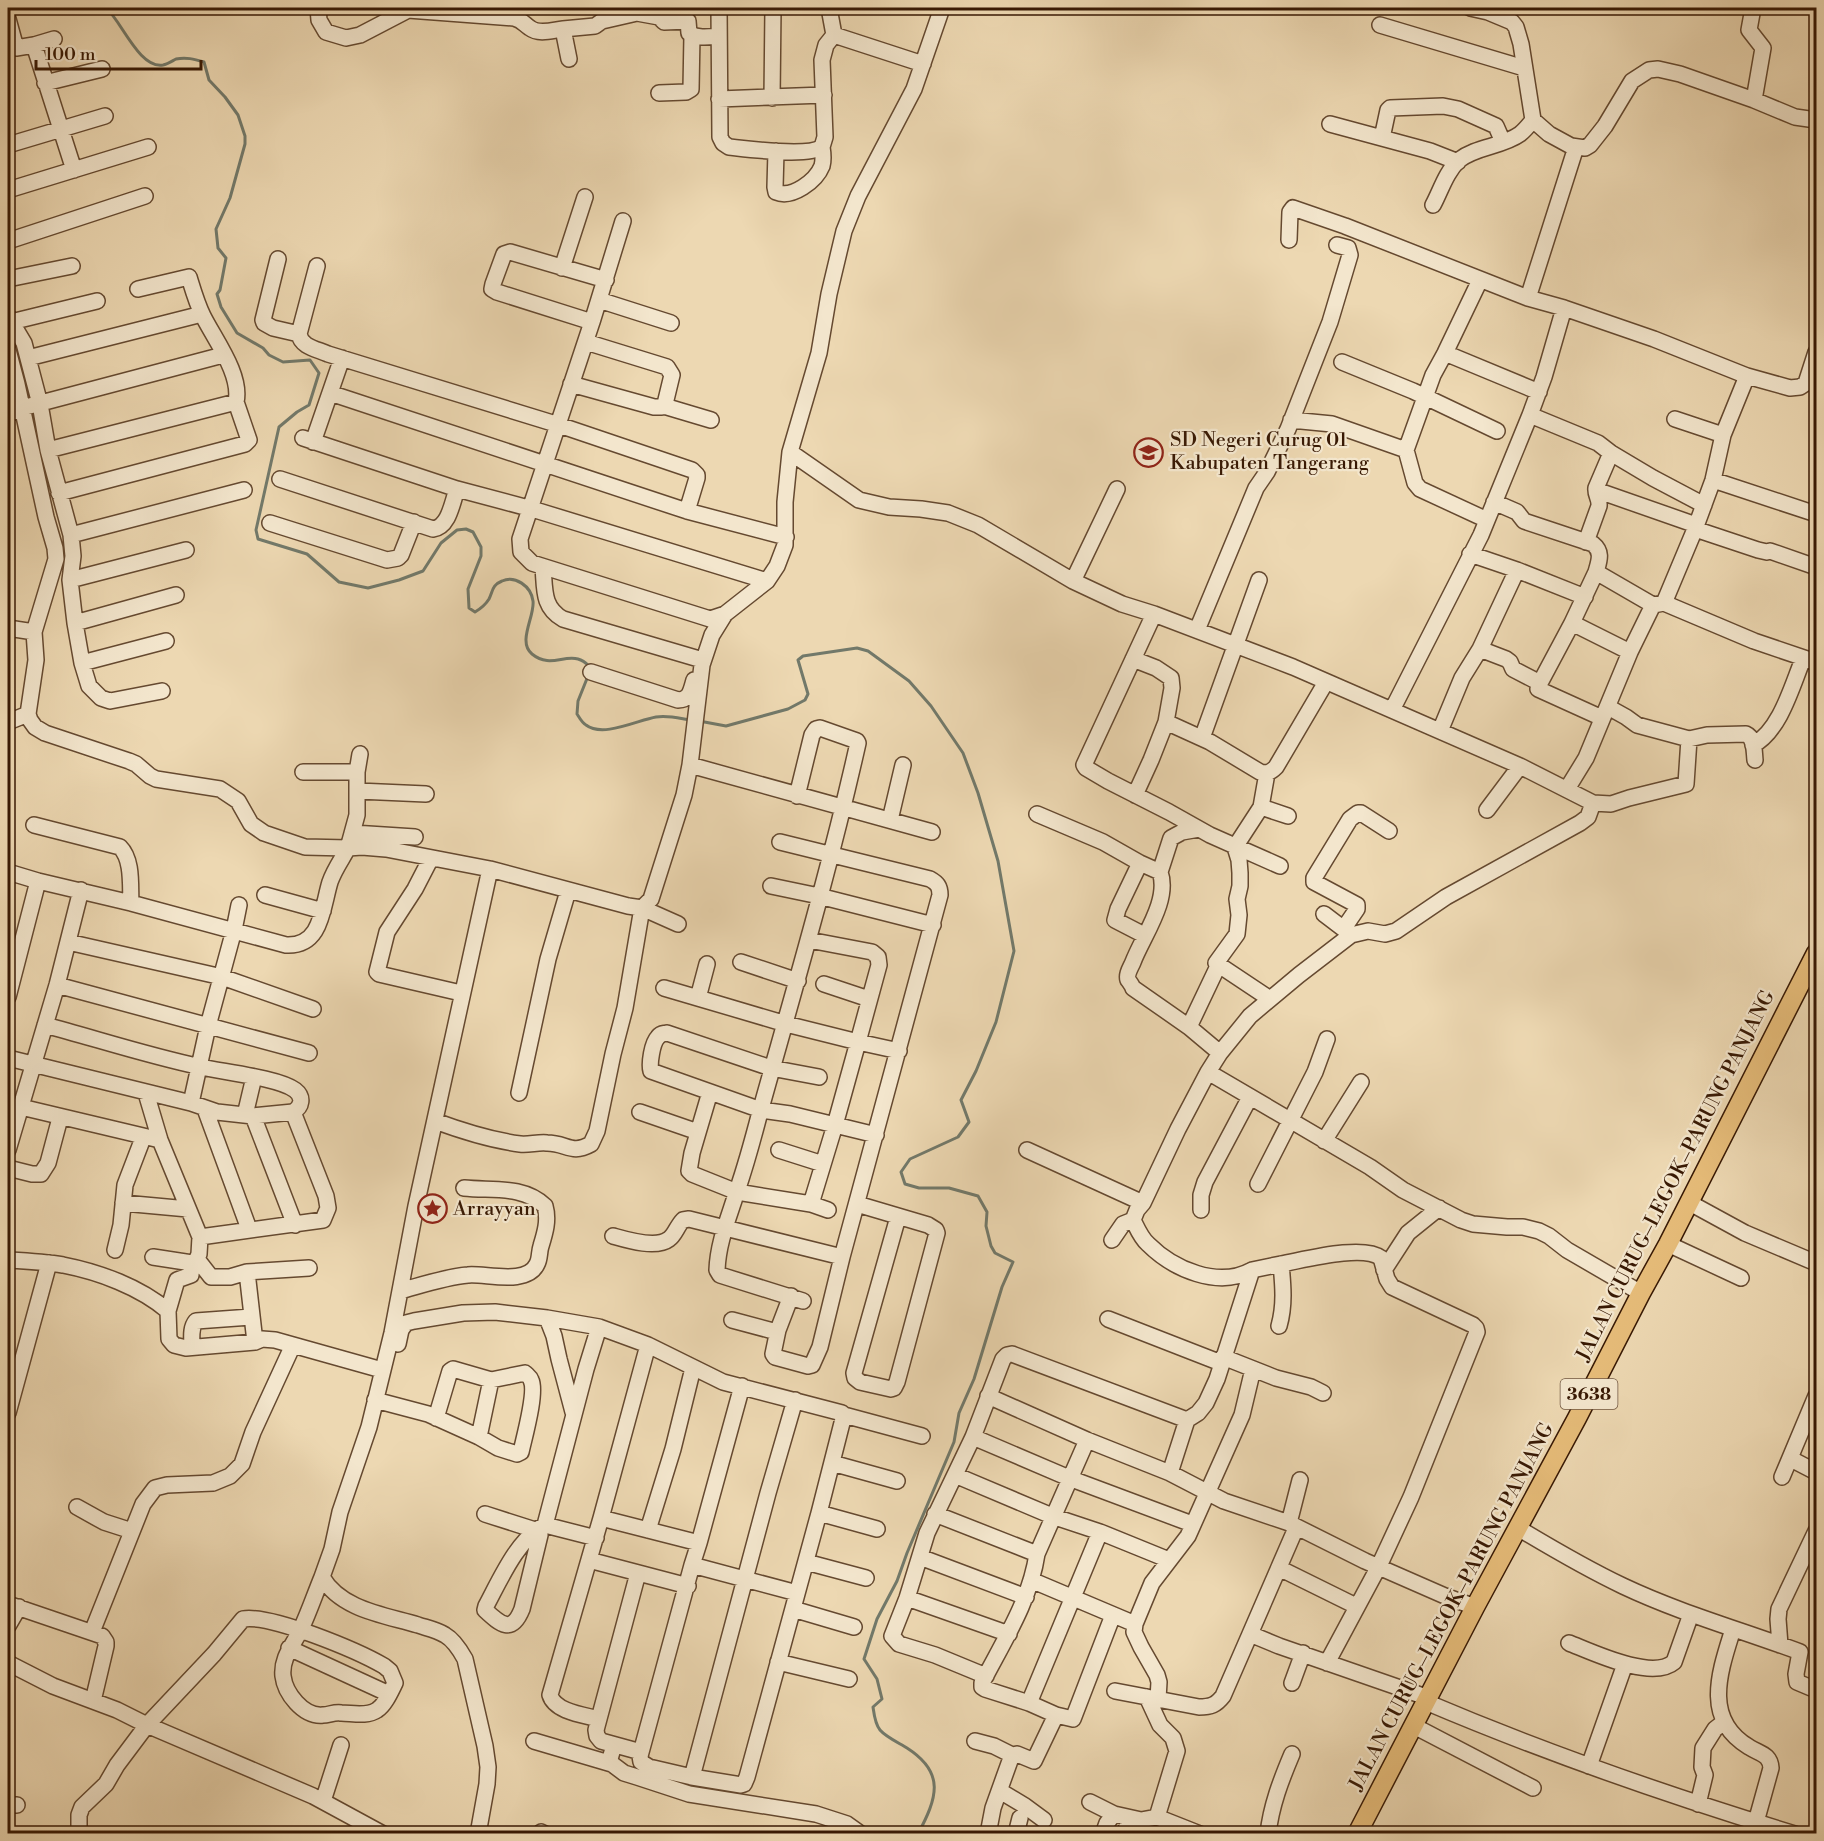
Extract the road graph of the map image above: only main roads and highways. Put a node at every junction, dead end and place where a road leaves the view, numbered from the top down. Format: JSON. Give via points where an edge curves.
{"nodes":[{"id":1,"x":1816,"y":953,"type":"edge"},
{"id":2,"x":1357,"y":1833,"type":"edge"}],
"edges":[{"from":1,"to":2,"type":"main road","name":"JALAN CURUG–LEGOK–PARUNG PANJANG","number":"3638","via":[[1690,1203]]}]}
